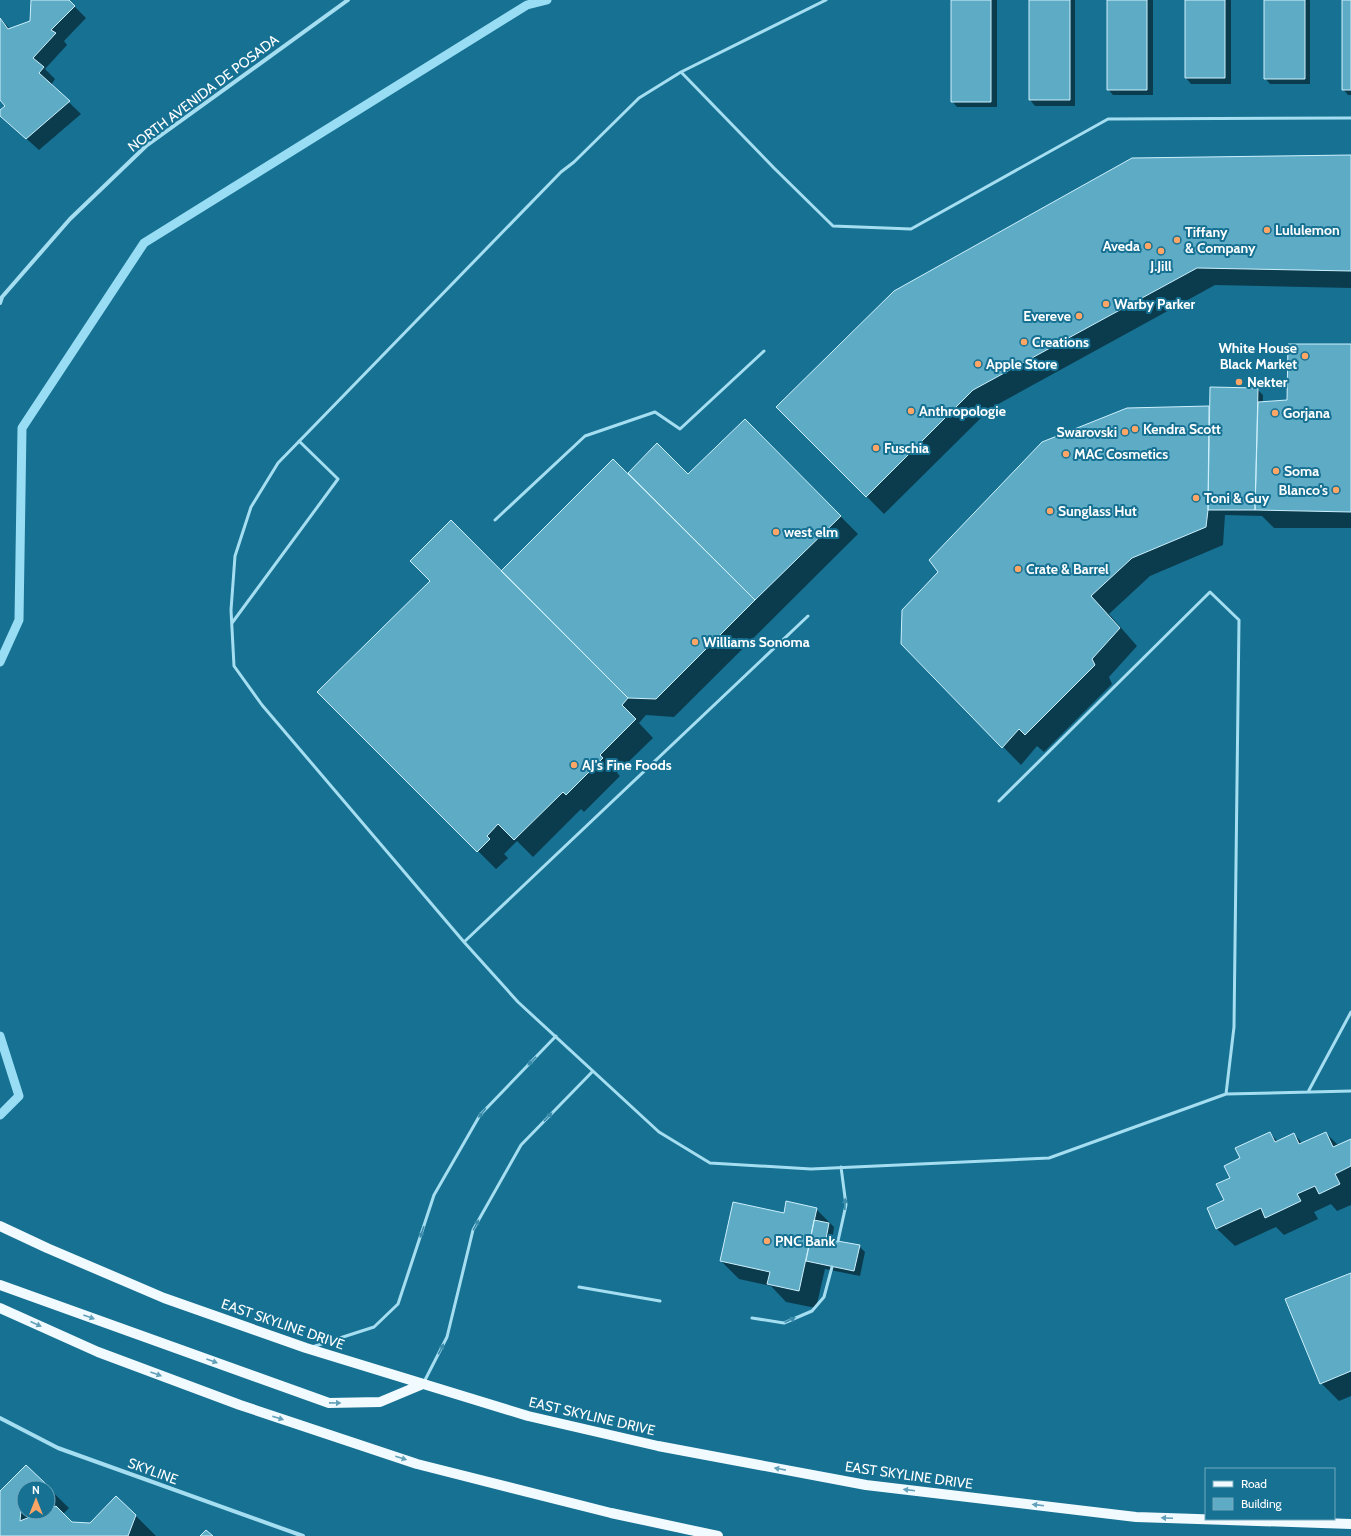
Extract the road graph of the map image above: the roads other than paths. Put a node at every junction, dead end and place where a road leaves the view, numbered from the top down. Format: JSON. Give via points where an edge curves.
{"nodes":[{"id":1,"x":348,"y":0,"type":"edge"},
{"id":2,"x":826,"y":0,"type":"edge"},
{"id":3,"x":681,"y":72,"type":"junction"},
{"id":4,"x":1351,"y":118,"type":"edge"},
{"id":5,"x":0,"y":302,"type":"edge"},
{"id":6,"x":764,"y":351,"type":"dead end"},
{"id":7,"x":300,"y":441,"type":"junction"},
{"id":8,"x":495,"y":520,"type":"dead end"},
{"id":9,"x":808,"y":616,"type":"dead end"},
{"id":10,"x":232,"y":623,"type":"junction"},
{"id":11,"x":999,"y":801,"type":"dead end"},
{"id":12,"x":464,"y":942,"type":"junction"},
{"id":13,"x":1351,"y":1012,"type":"edge"},
{"id":14,"x":556,"y":1036,"type":"junction"},
{"id":15,"x":593,"y":1071,"type":"junction"},
{"id":16,"x":1351,"y":1091,"type":"edge"},
{"id":17,"x":1308,"y":1092,"type":"junction"},
{"id":18,"x":1226,"y":1094,"type":"junction"},
{"id":19,"x":841,"y":1167,"type":"junction"},
{"id":20,"x":0,"y":1226,"type":"edge"},
{"id":21,"x":838,"y":1241,"type":"dead end"},
{"id":22,"x":832,"y":1267,"type":"dead end"},
{"id":23,"x":0,"y":1285,"type":"edge"},
{"id":24,"x":579,"y":1287,"type":"dead end"},
{"id":25,"x":660,"y":1301,"type":"dead end"},
{"id":26,"x":0,"y":1308,"type":"edge"},
{"id":27,"x":752,"y":1318,"type":"dead end"},
{"id":28,"x":306,"y":1348,"type":"junction"},
{"id":29,"x":423,"y":1384,"type":"junction"},
{"id":30,"x":0,"y":1418,"type":"edge"},
{"id":31,"x":1205,"y":1519,"type":"edge"},
{"id":32,"x":1228,"y":1520,"type":"edge"},
{"id":33,"x":1351,"y":1524,"type":"edge"},
{"id":34,"x":303,"y":1536,"type":"edge"},
{"id":35,"x":718,"y":1536,"type":"edge"}],
"edges":[{"from":1,"to":5,"type":"street","name":"NORTH AVENIDA DE POSADA","via":[[146,146],[70,219]]},
{"from":2,"to":3,"type":"lane"},
{"from":3,"to":4,"type":"lane","via":[[833,226],[911,229],[1108,119]]},
{"from":3,"to":7,"type":"lane","via":[[639,98],[561,172]]},
{"from":6,"to":8,"type":"lane","via":[[680,430],[655,412],[585,436]]},
{"from":7,"to":10,"type":"lane","via":[[278,463],[251,507],[235,556]]},
{"from":7,"to":10,"type":"lane","via":[[338,479]]},
{"from":9,"to":12,"type":"lane"},
{"from":10,"to":12,"type":"lane","via":[[234,666],[262,705]]},
{"from":11,"to":18,"type":"lane","via":[[1210,592],[1239,620],[1234,1028]]},
{"from":12,"to":14,"type":"lane","via":[[518,1002]]},
{"from":13,"to":17,"type":"lane"},
{"from":14,"to":15,"type":"lane"},
{"from":14,"to":28,"type":"lane","one_way":true,"via":[[480,1115],[434,1195],[398,1304],[374,1327]]},
{"from":15,"to":19,"type":"lane","via":[[659,1132],[710,1163],[811,1169]]},
{"from":29,"to":15,"type":"lane","one_way":true,"via":[[447,1337],[473,1230],[521,1145]]},
{"from":16,"to":17,"type":"lane"},
{"from":17,"to":18,"type":"lane"},
{"from":18,"to":19,"type":"lane","via":[[1049,1158]]},
{"from":21,"to":19,"type":"lane","one_way":true,"via":[[846,1205]]},
{"from":20,"to":28,"type":"main road","name":"EAST SKYLINE DRIVE","via":[[164,1298]]},
{"from":27,"to":22,"type":"lane","one_way":true,"via":[[784,1323],[812,1311],[824,1297]]},
{"from":23,"to":29,"type":"main road","one_way":true,"via":[[329,1403],[380,1402]]},
{"from":24,"to":25,"type":"lane"},
{"from":26,"to":35,"type":"main road","one_way":true,"via":[[98,1352],[240,1405],[417,1464],[612,1513]]},
{"from":28,"to":29,"type":"main road","name":"EAST SKYLINE DRIVE"},
{"from":31,"to":29,"type":"main road","name":"EAST SKYLINE DRIVE","one_way":true,"via":[[1136,1517],[866,1485],[658,1446],[528,1416]]},
{"from":30,"to":34,"type":"street","name":"SKYLINE","via":[[58,1448]]},
{"from":33,"to":32,"type":"main road","name":"EAST SKYLINE DRIVE","one_way":true}]}
